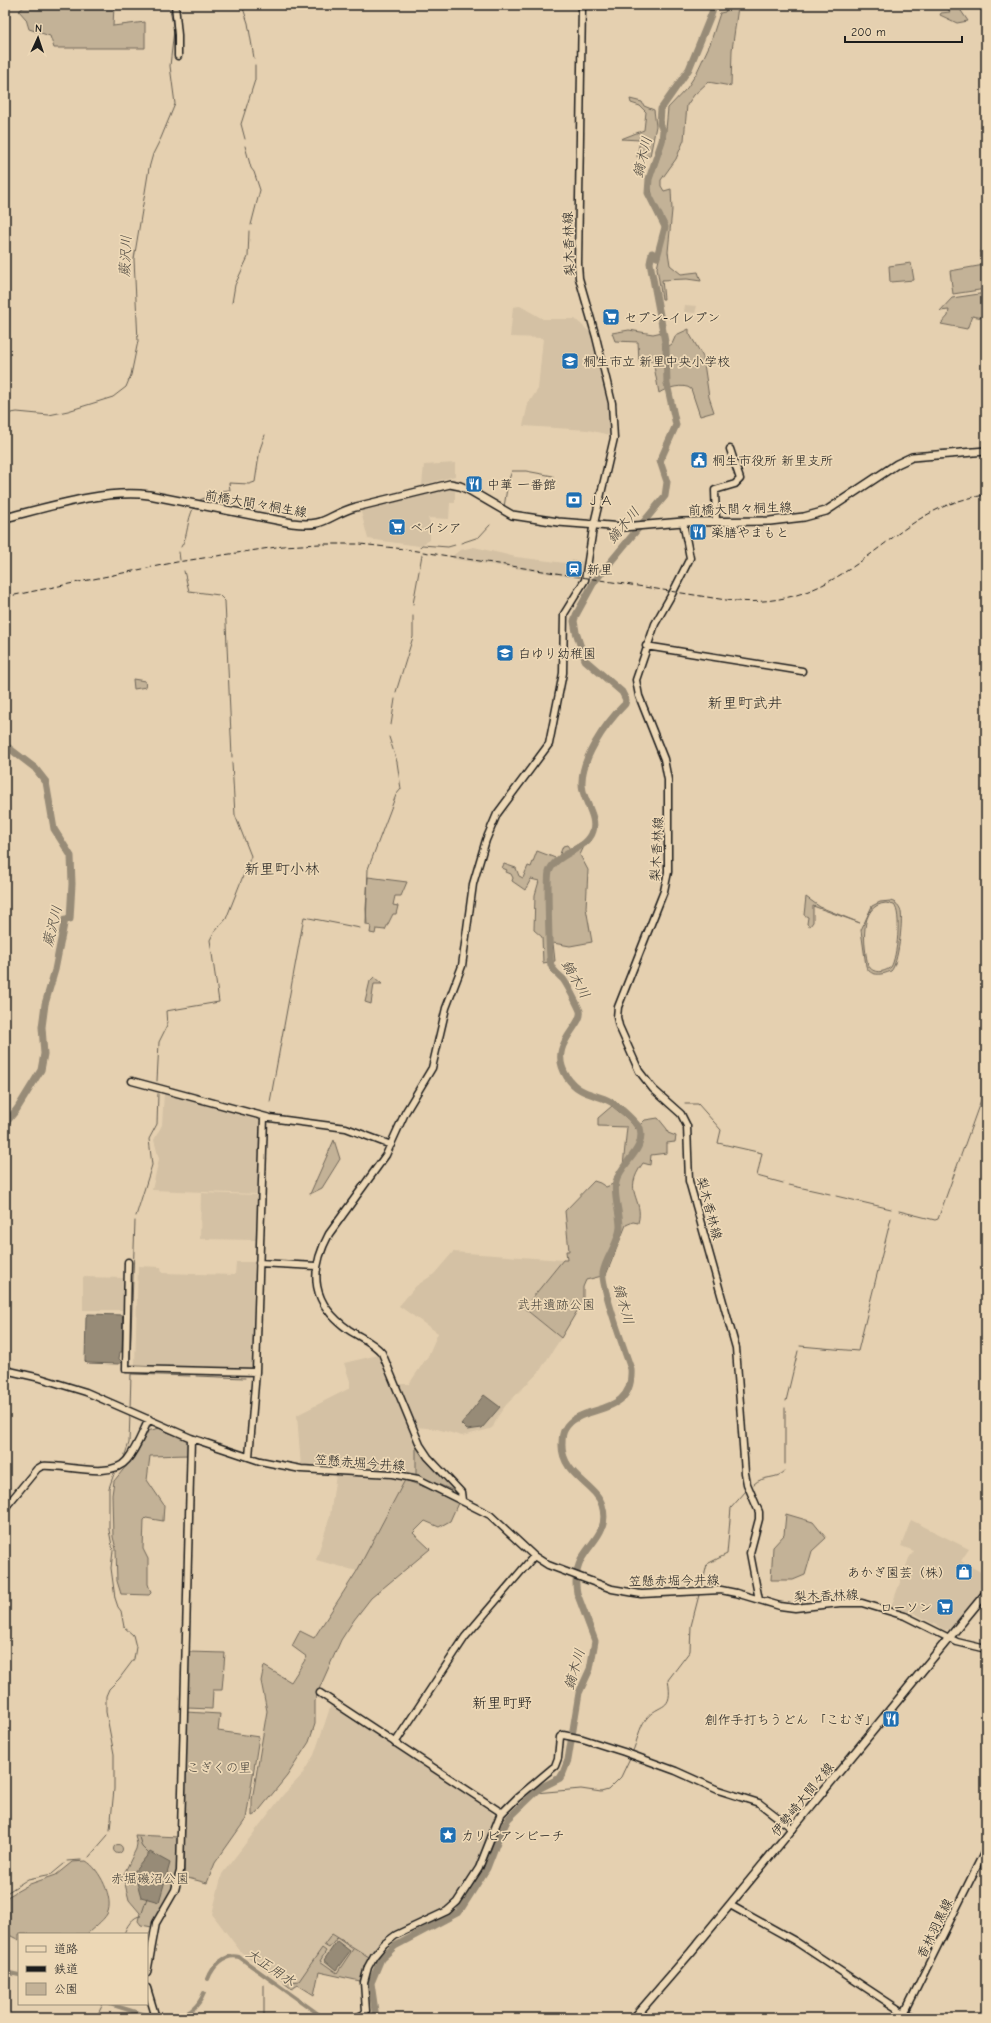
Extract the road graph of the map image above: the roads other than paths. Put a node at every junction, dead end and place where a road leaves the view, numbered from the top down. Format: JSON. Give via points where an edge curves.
{"nodes":[{"id":1,"x":175,"y":5,"type":"edge"},
{"id":2,"x":582,"y":5,"type":"edge"},
{"id":3,"x":178,"y":56,"type":"dead end"},
{"id":4,"x":730,"y":449,"type":"dead end"},
{"id":5,"x":986,"y":451,"type":"edge"},
{"id":6,"x":5,"y":518,"type":"edge"},
{"id":7,"x":684,"y":522,"type":"junction"},
{"id":8,"x":716,"y":522,"type":"junction"},
{"id":9,"x":594,"y":525,"type":"junction"},
{"id":10,"x":646,"y":646,"type":"junction"},
{"id":11,"x":802,"y":671,"type":"dead end"},
{"id":12,"x":132,"y":1081,"type":"dead end"},
{"id":13,"x":264,"y":1117,"type":"junction"},
{"id":14,"x":391,"y":1145,"type":"junction"},
{"id":15,"x":128,"y":1262,"type":"dead end"},
{"id":16,"x":259,"y":1263,"type":"junction"},
{"id":17,"x":316,"y":1266,"type":"junction"},
{"id":18,"x":5,"y":1370,"type":"edge"},
{"id":19,"x":256,"y":1373,"type":"junction"},
{"id":20,"x":149,"y":1419,"type":"junction"},
{"id":21,"x":191,"y":1438,"type":"junction"},
{"id":22,"x":252,"y":1458,"type":"junction"},
{"id":23,"x":462,"y":1500,"type":"junction"},
{"id":24,"x":5,"y":1508,"type":"edge"},
{"id":25,"x":534,"y":1556,"type":"junction"},
{"id":26,"x":986,"y":1593,"type":"edge"},
{"id":27,"x":759,"y":1600,"type":"junction"},
{"id":28,"x":949,"y":1637,"type":"junction"},
{"id":29,"x":986,"y":1649,"type":"edge"},
{"id":30,"x":320,"y":1693,"type":"dead end"},
{"id":31,"x":395,"y":1743,"type":"junction"},
{"id":32,"x":502,"y":1813,"type":"junction"},
{"id":33,"x":794,"y":1827,"type":"junction"},
{"id":34,"x":986,"y":1848,"type":"edge"},
{"id":35,"x":730,"y":1905,"type":"junction"},
{"id":36,"x":148,"y":1967,"type":"edge"},
{"id":37,"x":148,"y":1991,"type":"edge"},
{"id":38,"x":903,"y":2016,"type":"edge"},
{"id":39,"x":156,"y":2017,"type":"edge"},
{"id":40,"x":356,"y":2018,"type":"edge"},
{"id":41,"x":634,"y":2018,"type":"edge"},
{"id":42,"x":917,"y":2018,"type":"edge"}],
"edges":[{"from":1,"to":3,"type":"street"},
{"from":2,"to":9,"type":"street","name":"梨木香林線","via":[[578,264],[599,346],[614,421],[612,452]]},
{"from":4,"to":8,"type":"street","via":[[740,479],[735,484],[715,490]]},
{"from":5,"to":8,"type":"main road","name":"前橋大間々桐生線","via":[[909,458],[833,507],[813,515],[770,521]]},
{"from":6,"to":9,"type":"main road","name":"前橋大間々桐生線","via":[[120,494],[144,495],[311,525],[356,506],[442,485],[454,485],[469,490],[512,515]]},
{"from":7,"to":8,"type":"main road","name":"前橋大間々桐生線"},
{"from":7,"to":9,"type":"main road","name":"前橋大間々桐生線","via":[[635,526]]},
{"from":7,"to":10,"type":"street","name":"梨木香林線","via":[[690,558]]},
{"from":9,"to":14,"type":"street","name":"梨木香林線","via":[[585,583],[564,614],[563,679],[548,747],[494,820],[474,880],[462,966],[446,1008],[436,1058],[405,1113]]},
{"from":10,"to":11,"type":"street"},
{"from":10,"to":27,"type":"street","name":"梨木香林線","via":[[636,677],[636,686],[667,772],[668,877],[620,1002],[617,1017],[642,1077],[681,1114],[687,1126],[689,1180],[736,1348],[745,1473],[759,1515],[750,1553]]},
{"from":12,"to":13,"type":"street"},
{"from":13,"to":14,"type":"street","via":[[346,1128]]},
{"from":13,"to":16,"type":"street"},
{"from":14,"to":17,"type":"street","name":"梨木香林線","via":[[377,1169],[330,1234]]},
{"from":15,"to":19,"type":"street","via":[[126,1368]]},
{"from":16,"to":17,"type":"street"},
{"from":16,"to":19,"type":"street"},
{"from":17,"to":23,"type":"street","via":[[322,1303],[345,1327],[370,1342],[382,1353],[420,1445],[461,1492]]},
{"from":18,"to":20,"type":"street","name":"笠懸赤堀今井線","via":[[80,1391]]},
{"from":19,"to":22,"type":"street"},
{"from":20,"to":21,"type":"street","name":"笠懸赤堀今井線"},
{"from":20,"to":24,"type":"street","via":[[136,1447],[120,1466],[111,1469],[42,1466]]},
{"from":21,"to":22,"type":"street","name":"笠懸赤堀今井線"},
{"from":21,"to":36,"type":"street","via":[[180,1871],[175,1890],[156,1923]]},
{"from":22,"to":23,"type":"street","name":"笠懸赤堀今井線","via":[[301,1469],[405,1476],[426,1482]]},
{"from":23,"to":25,"type":"street","name":"笠懸赤堀今井線","via":[[498,1520]]},
{"from":25,"to":27,"type":"street","name":"笠懸赤堀今井線","via":[[574,1576],[625,1593],[716,1590],[736,1592]]},
{"from":25,"to":31,"type":"street","via":[[465,1637]]},
{"from":26,"to":28,"type":"main road","name":"伊勢崎大間々線"},
{"from":27,"to":28,"type":"street","name":"梨木香林線","via":[[795,1608],[840,1603],[868,1604],[915,1619]]},
{"from":28,"to":29,"type":"street","via":[[964,1644]]},
{"from":28,"to":33,"type":"main road","name":"伊勢崎大間々線"},
{"from":30,"to":31,"type":"street"},
{"from":31,"to":32,"type":"street"},
{"from":32,"to":33,"type":"street","via":[[553,1768],[558,1760],[560,1737],[568,1736],[645,1759],[728,1794],[752,1800]]},
{"from":32,"to":40,"type":"street","via":[[479,1868],[457,1902],[447,1911],[396,1935],[374,1956],[364,1982],[366,2011]]},
{"from":33,"to":35,"type":"main road","name":"伊勢崎大間々線"},
{"from":34,"to":38,"type":"street","name":"香林羽黒線"},
{"from":35,"to":38,"type":"street","via":[[795,1941]]},
{"from":35,"to":41,"type":"main road","name":"伊勢崎大間々線"},
{"from":37,"to":39,"type":"street"},
{"from":38,"to":42,"type":"street"}]}
